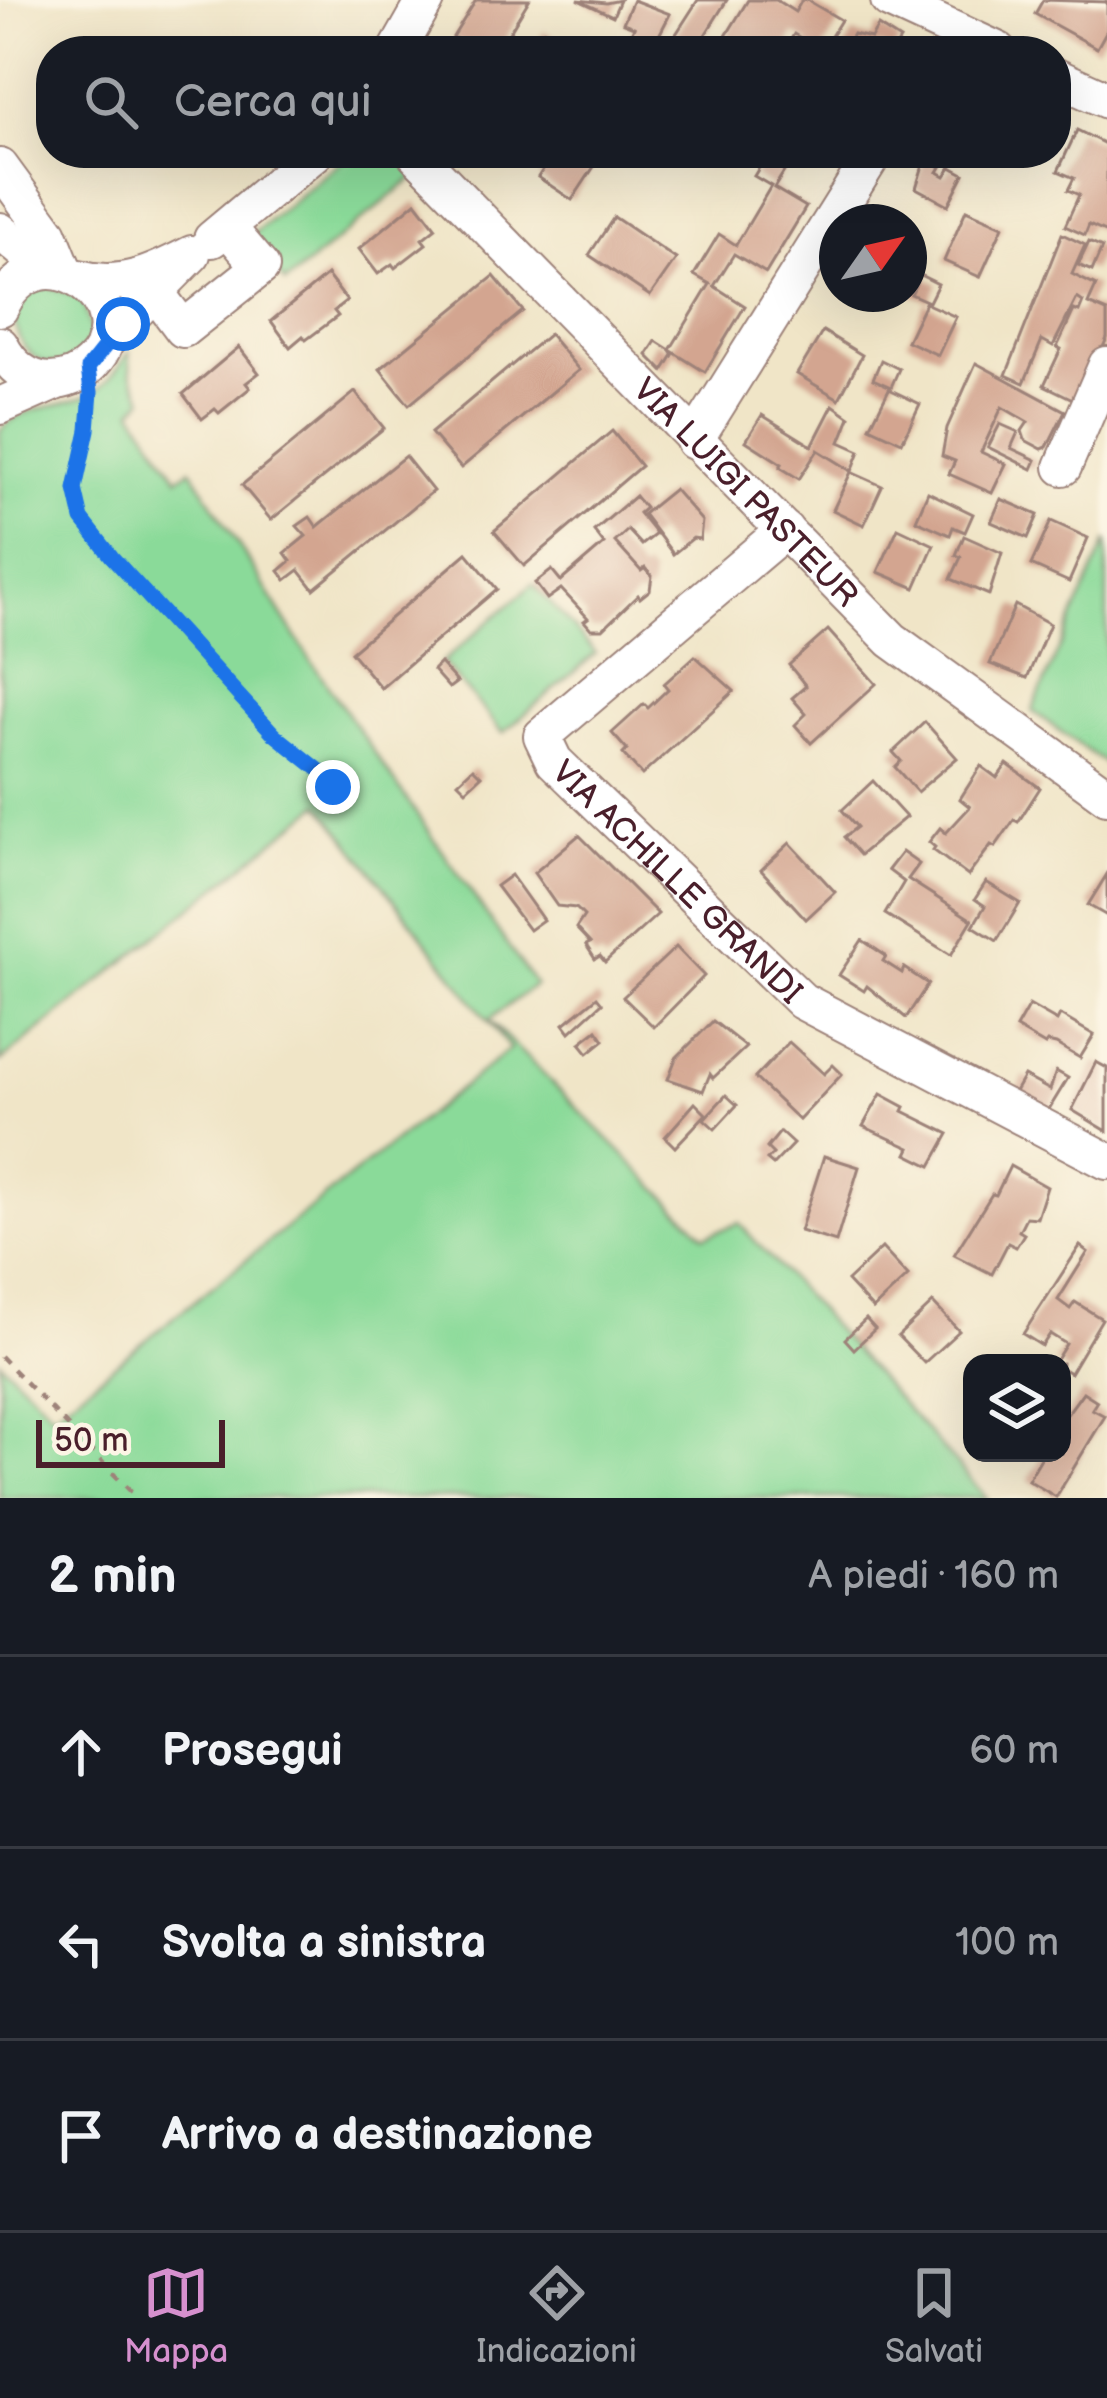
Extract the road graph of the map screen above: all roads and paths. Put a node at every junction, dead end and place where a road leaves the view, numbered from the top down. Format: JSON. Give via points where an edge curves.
{"nodes":[{"id":1,"x":426,"y":0,"type":"edge"},
{"id":2,"x":889,"y":0,"type":"edge"},
{"id":3,"x":406,"y":36,"type":"edge"},
{"id":4,"x":938,"y":36,"type":"edge"},
{"id":5,"x":1071,"y":84,"type":"edge"},
{"id":6,"x":1107,"y":100,"type":"edge"},
{"id":7,"x":0,"y":167,"type":"edge"},
{"id":8,"x":297,"y":168,"type":"edge"},
{"id":9,"x":430,"y":168,"type":"edge"},
{"id":10,"x":865,"y":168,"type":"edge"},
{"id":11,"x":227,"y":227,"type":"junction"},
{"id":12,"x":0,"y":231,"type":"edge"},
{"id":13,"x":192,"y":254,"type":"junction"},
{"id":14,"x":72,"y":275,"type":"junction"},
{"id":15,"x":155,"y":293,"type":"junction"},
{"id":16,"x":0,"y":308,"type":"edge"},
{"id":17,"x":0,"y":345,"type":"edge"},
{"id":18,"x":83,"y":364,"type":"junction"},
{"id":19,"x":1107,"y":365,"type":"edge"},
{"id":20,"x":0,"y":406,"type":"edge"},
{"id":21,"x":694,"y":441,"type":"junction"},
{"id":22,"x":1063,"y":466,"type":"dead end"},
{"id":23,"x":784,"y":530,"type":"junction"},
{"id":24,"x":1107,"y":796,"type":"edge"},
{"id":25,"x":328,"y":813,"type":"dead end"},
{"id":26,"x":1107,"y":1162,"type":"edge"},
{"id":27,"x":0,"y":1356,"type":"edge"},
{"id":28,"x":137,"y":1498,"type":"edge"}],
"edges":[{"from":1,"to":3,"type":"street"},
{"from":2,"to":4,"type":"street"},
{"from":5,"to":6,"type":"street"},
{"from":7,"to":14,"type":"street"},
{"from":8,"to":11,"type":"street"},
{"from":9,"to":21,"type":"street","name":"VIA LUIGI PASTEUR"},
{"from":10,"to":21,"type":"street"},
{"from":11,"to":13,"type":"street"},
{"from":11,"to":15,"type":"street","via":[[261,267],[183,329]]},
{"from":12,"to":14,"type":"street"},
{"from":13,"to":14,"type":"street","via":[[117,284]]},
{"from":13,"to":15,"type":"street"},
{"from":14,"to":16,"type":"street","via":[[32,274]]},
{"from":14,"to":18,"type":"street","via":[[105,313]]},
{"from":15,"to":18,"type":"street"},
{"from":17,"to":18,"type":"street","via":[[25,375]]},
{"from":18,"to":20,"type":"street"},
{"from":18,"to":25,"type":"path","via":[[91,392],[75,489],[82,519],[274,734],[323,773],[333,787]]},
{"from":19,"to":22,"type":"street"},
{"from":21,"to":23,"type":"street","name":"VIA LUIGI PASTEUR"},
{"from":23,"to":24,"type":"street","name":"VIA LUIGI PASTEUR","via":[[892,640]]},
{"from":23,"to":26,"type":"street","name":"VIA ACHILLE GRANDI","via":[[542,736],[554,761],[802,1001]]},
{"from":27,"to":28,"type":"path"}]}
